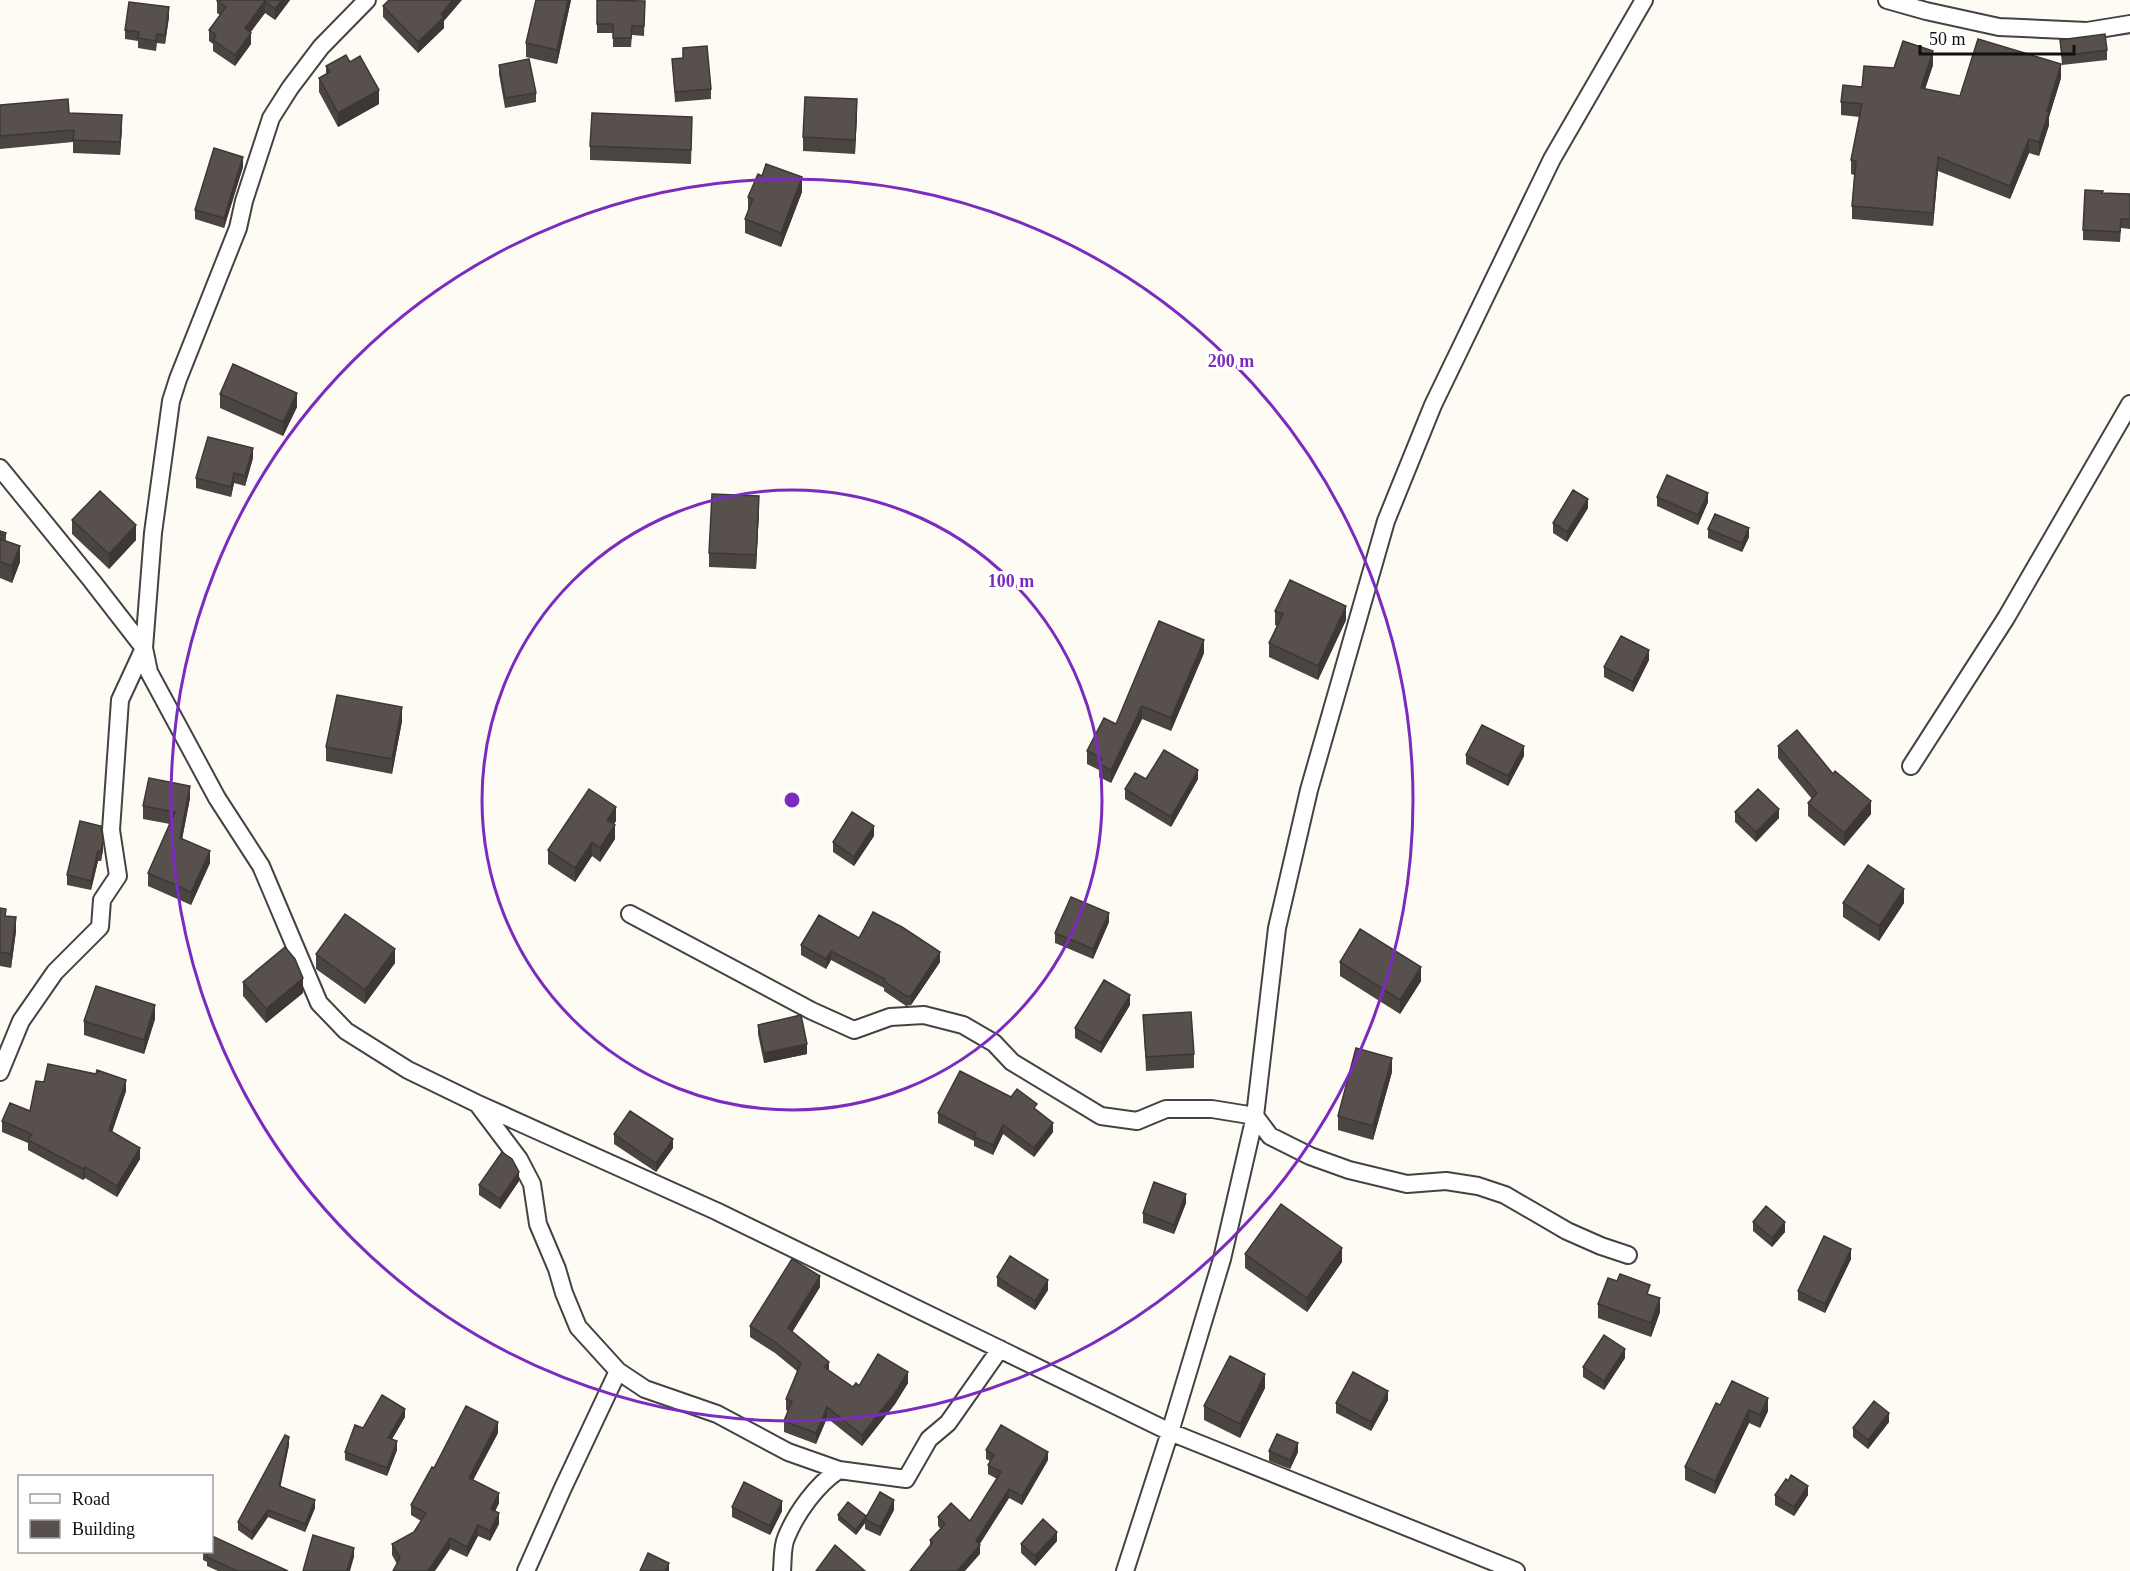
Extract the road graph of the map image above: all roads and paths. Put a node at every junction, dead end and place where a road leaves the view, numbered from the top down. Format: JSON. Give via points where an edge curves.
{"nodes":[{"id":1,"x":367,"y":0,"type":"edge"},
{"id":2,"x":1644,"y":0,"type":"edge"},
{"id":3,"x":1887,"y":0,"type":"edge"},
{"id":4,"x":2130,"y":24,"type":"edge"},
{"id":5,"x":2130,"y":404,"type":"edge"},
{"id":6,"x":0,"y":468,"type":"edge"},
{"id":7,"x":144,"y":648,"type":"junction"},
{"id":8,"x":1911,"y":766,"type":"dead end"},
{"id":9,"x":630,"y":914,"type":"dead end"},
{"id":10,"x":0,"y":1072,"type":"edge"},
{"id":11,"x":476,"y":1103,"type":"junction"},
{"id":12,"x":1255,"y":1116,"type":"junction"},
{"id":13,"x":1628,"y":1255,"type":"dead end"},
{"id":14,"x":1000,"y":1349,"type":"junction"},
{"id":15,"x":618,"y":1371,"type":"junction"},
{"id":16,"x":1170,"y":1432,"type":"junction"},
{"id":17,"x":839,"y":1470,"type":"junction"},
{"id":18,"x":526,"y":1571,"type":"edge"},
{"id":19,"x":782,"y":1571,"type":"edge"},
{"id":20,"x":1125,"y":1571,"type":"edge"},
{"id":21,"x":1516,"y":1571,"type":"edge"}],
"edges":[{"from":1,"to":7,"type":"street","via":[[321,47],[271,118],[234,238],[178,379],[171,401],[153,533]]},
{"from":2,"to":12,"type":"street","via":[[1552,159],[1433,405],[1386,521],[1309,790],[1276,928]]},
{"from":3,"to":4,"type":"street","via":[[1999,27],[2087,31]]},
{"from":5,"to":8,"type":"street","via":[[2006,618]]},
{"from":6,"to":7,"type":"street"},
{"from":7,"to":10,"type":"street","via":[[120,700],[111,830],[118,876],[102,900],[100,927],[55,972],[21,1021]]},
{"from":7,"to":11,"type":"street","via":[[149,672],[217,798],[261,866],[319,1003],[346,1031],[408,1070]]},
{"from":9,"to":12,"type":"street","via":[[854,1030],[890,1017],[924,1015],[963,1025],[994,1043],[1012,1062],[1101,1116],[1137,1121],[1166,1109],[1212,1109]]},
{"from":11,"to":14,"type":"street","via":[[716,1211]]},
{"from":11,"to":15,"type":"street","via":[[532,1184],[538,1224],[578,1327]]},
{"from":12,"to":13,"type":"street","via":[[1270,1136],[1310,1156],[1407,1184],[1446,1181],[1478,1186],[1505,1195],[1567,1231]]},
{"from":12,"to":16,"type":"street","via":[[1222,1259]]},
{"from":14,"to":16,"type":"street"},
{"from":14,"to":17,"type":"street","via":[[948,1423],[929,1439],[906,1479]]},
{"from":15,"to":17,"type":"street","via":[[645,1389],[717,1414],[788,1452]]},
{"from":15,"to":18,"type":"street"},
{"from":16,"to":20,"type":"street"},
{"from":16,"to":21,"type":"street"},
{"from":17,"to":19,"type":"street","via":[[810,1499],[792,1526],[785,1540]]}]}
